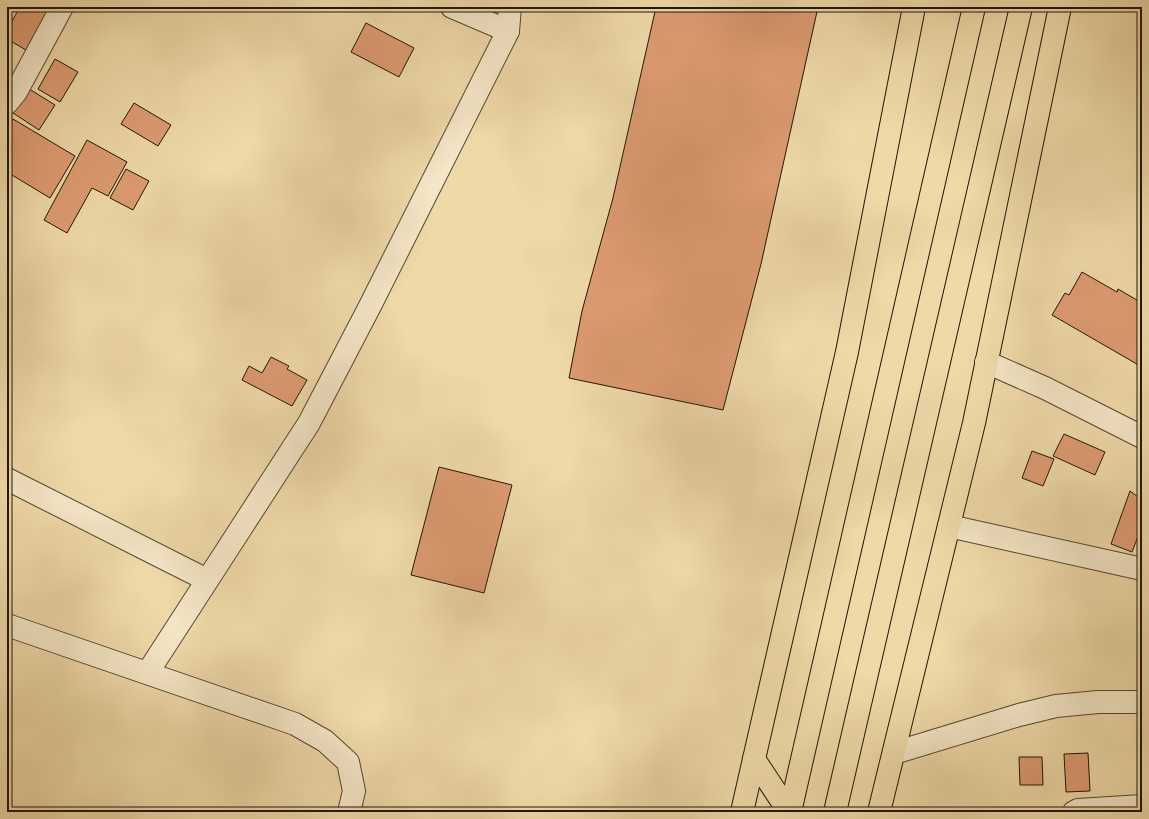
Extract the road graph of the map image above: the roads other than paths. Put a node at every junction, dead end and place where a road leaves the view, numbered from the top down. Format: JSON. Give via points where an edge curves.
{"nodes":[{"id":1,"x":62,"y":7,"type":"edge"},
{"id":2,"x":452,"y":7,"type":"edge"},
{"id":3,"x":510,"y":7,"type":"edge"},
{"id":4,"x":914,"y":7,"type":"edge"},
{"id":5,"x":974,"y":7,"type":"edge"},
{"id":6,"x":1021,"y":7,"type":"edge"},
{"id":7,"x":1060,"y":7,"type":"edge"},
{"id":8,"x":508,"y":31,"type":"junction"},
{"id":9,"x":7,"y":103,"type":"edge"},
{"id":10,"x":986,"y":362,"type":"junction"},
{"id":11,"x":1142,"y":437,"type":"edge"},
{"id":12,"x":7,"y":479,"type":"edge"},
{"id":13,"x":949,"y":526,"type":"junction"},
{"id":14,"x":1142,"y":569,"type":"edge"},
{"id":15,"x":208,"y":580,"type":"junction"},
{"id":16,"x":7,"y":625,"type":"edge"},
{"id":17,"x":148,"y":672,"type":"junction"},
{"id":18,"x":1142,"y":702,"type":"edge"},
{"id":19,"x":894,"y":753,"type":"junction"},
{"id":20,"x":754,"y":759,"type":"junction"},
{"id":21,"x":1142,"y":806,"type":"edge"},
{"id":22,"x":349,"y":812,"type":"edge"},
{"id":23,"x":742,"y":812,"type":"edge"},
{"id":24,"x":789,"y":812,"type":"edge"},
{"id":25,"x":835,"y":812,"type":"edge"},
{"id":26,"x":879,"y":812,"type":"edge"},
{"id":27,"x":1074,"y":812,"type":"edge"}],
"edges":[{"from":1,"to":9,"type":"street","via":[[16,92]]},
{"from":2,"to":8,"type":"street"},
{"from":3,"to":8,"type":"street"},
{"from":4,"to":20,"type":"highway","via":[[847,352]]},
{"from":5,"to":24,"type":"highway"},
{"from":6,"to":25,"type":"highway"},
{"from":7,"to":10,"type":"highway"},
{"from":8,"to":15,"type":"street","via":[[309,423]]},
{"from":10,"to":11,"type":"street","via":[[1045,388]]},
{"from":10,"to":13,"type":"highway"},
{"from":12,"to":15,"type":"street"},
{"from":13,"to":14,"type":"street"},
{"from":13,"to":19,"type":"highway"},
{"from":15,"to":17,"type":"street"},
{"from":16,"to":17,"type":"street"},
{"from":17,"to":22,"type":"street","via":[[295,724],[324,741],[348,762],[354,791]]},
{"from":18,"to":19,"type":"street","via":[[1098,702],[1056,706]]},
{"from":19,"to":26,"type":"highway"},
{"from":20,"to":23,"type":"highway"},
{"from":20,"to":24,"type":"highway"},
{"from":21,"to":27,"type":"street"}]}
